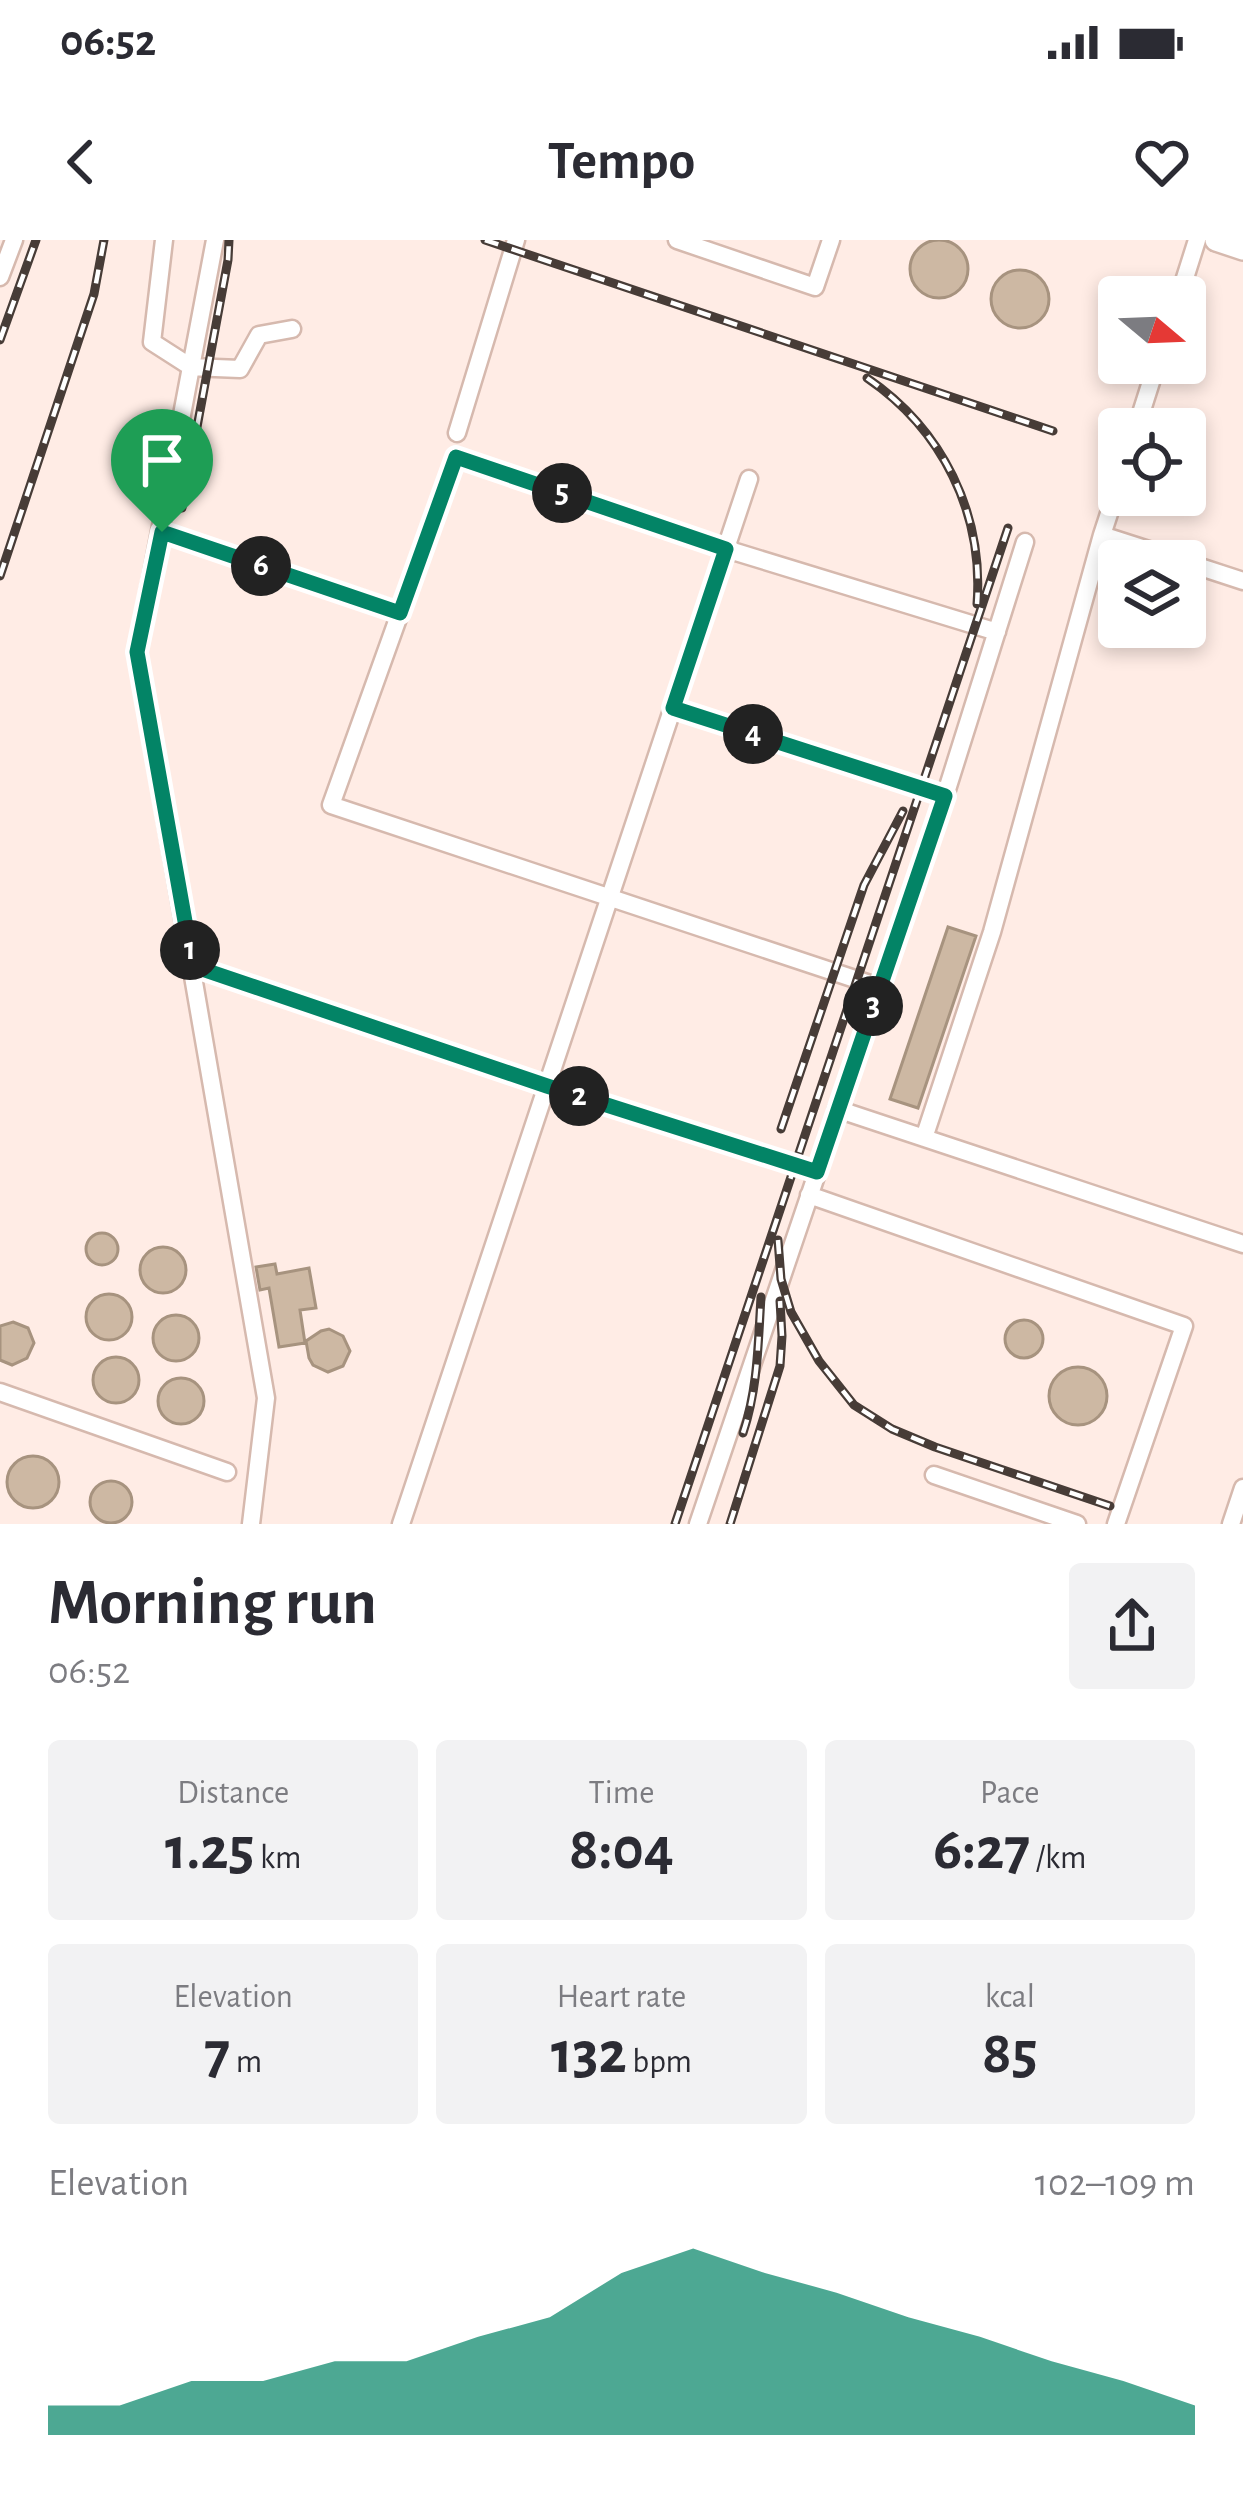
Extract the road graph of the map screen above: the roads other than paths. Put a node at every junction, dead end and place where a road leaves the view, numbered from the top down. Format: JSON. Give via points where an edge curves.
{"nodes":[{"id":1,"x":14,"y":240,"type":"edge"},
{"id":2,"x":164,"y":240,"type":"edge"},
{"id":3,"x":215,"y":240,"type":"edge"},
{"id":4,"x":516,"y":240,"type":"edge"},
{"id":5,"x":677,"y":240,"type":"edge"},
{"id":6,"x":831,"y":240,"type":"edge"},
{"id":7,"x":1197,"y":240,"type":"edge"},
{"id":8,"x":1216,"y":240,"type":"edge"},
{"id":9,"x":1243,"y":249,"type":"edge"},
{"id":10,"x":1185,"y":276,"type":"edge"},
{"id":11,"x":0,"y":277,"type":"edge"},
{"id":12,"x":292,"y":329,"type":"dead end"},
{"id":13,"x":191,"y":367,"type":"junction"},
{"id":14,"x":457,"y":433,"type":"dead end"},
{"id":15,"x":748,"y":479,"type":"dead end"},
{"id":16,"x":1108,"y":516,"type":"edge"},
{"id":17,"x":162,"y":532,"type":"junction"},
{"id":18,"x":1102,"y":535,"type":"junction"},
{"id":19,"x":1118,"y":540,"type":"edge"},
{"id":20,"x":1025,"y":542,"type":"dead end"},
{"id":21,"x":726,"y":549,"type":"junction"},
{"id":22,"x":1206,"y":568,"type":"edge"},
{"id":23,"x":1243,"y":580,"type":"edge"},
{"id":24,"x":400,"y":613,"type":"junction"},
{"id":25,"x":997,"y":632,"type":"junction"},
{"id":26,"x":673,"y":708,"type":"junction"},
{"id":27,"x":945,"y":796,"type":"junction"},
{"id":28,"x":610,"y":897,"type":"junction"},
{"id":29,"x":193,"y":966,"type":"junction"},
{"id":30,"x":879,"y":987,"type":"junction"},
{"id":31,"x":547,"y":1086,"type":"junction"},
{"id":32,"x":837,"y":1109,"type":"junction"},
{"id":33,"x":924,"y":1138,"type":"junction"},
{"id":34,"x":817,"y":1172,"type":"junction"},
{"id":35,"x":809,"y":1195,"type":"junction"},
{"id":36,"x":1243,"y":1244,"type":"edge"},
{"id":37,"x":0,"y":1392,"type":"edge"},
{"id":38,"x":227,"y":1472,"type":"dead end"},
{"id":39,"x":934,"y":1475,"type":"dead end"},
{"id":40,"x":1243,"y":1488,"type":"edge"},
{"id":41,"x":251,"y":1524,"type":"edge"},
{"id":42,"x":401,"y":1524,"type":"edge"},
{"id":43,"x":698,"y":1524,"type":"edge"},
{"id":44,"x":1077,"y":1524,"type":"edge"},
{"id":45,"x":1116,"y":1524,"type":"edge"},
{"id":46,"x":1231,"y":1524,"type":"edge"}],
"edges":[{"from":1,"to":11,"type":"street"},
{"from":2,"to":13,"type":"street","via":[[152,342]]},
{"from":3,"to":13,"type":"street"},
{"from":4,"to":14,"type":"street"},
{"from":5,"to":6,"type":"street","via":[[815,286]]},
{"from":7,"to":10,"type":"street"},
{"from":8,"to":9,"type":"main road"},
{"from":12,"to":13,"type":"street","via":[[259,335],[240,369]]},
{"from":13,"to":17,"type":"street"},
{"from":15,"to":21,"type":"street"},
{"from":16,"to":18,"type":"street"},
{"from":17,"to":24,"type":"street"},
{"from":17,"to":29,"type":"street","via":[[137,652]]},
{"from":18,"to":19,"type":"street"},
{"from":18,"to":33,"type":"street","via":[[992,932]]},
{"from":20,"to":25,"type":"street"},
{"from":21,"to":24,"type":"street","via":[[456,457]]},
{"from":21,"to":25,"type":"street"},
{"from":21,"to":26,"type":"street"},
{"from":22,"to":23,"type":"street"},
{"from":24,"to":28,"type":"street","via":[[331,805]]},
{"from":25,"to":27,"type":"street"},
{"from":26,"to":27,"type":"street"},
{"from":26,"to":28,"type":"street"},
{"from":27,"to":30,"type":"street"},
{"from":28,"to":30,"type":"street"},
{"from":28,"to":31,"type":"street"},
{"from":29,"to":31,"type":"street"},
{"from":29,"to":41,"type":"street","via":[[266,1398]]},
{"from":30,"to":32,"type":"street"},
{"from":31,"to":34,"type":"street"},
{"from":31,"to":42,"type":"street"},
{"from":32,"to":33,"type":"street"},
{"from":32,"to":34,"type":"street"},
{"from":33,"to":36,"type":"street"},
{"from":34,"to":35,"type":"street"},
{"from":35,"to":43,"type":"street"},
{"from":35,"to":45,"type":"street","via":[[1184,1326]]},
{"from":37,"to":38,"type":"street"},
{"from":39,"to":44,"type":"street"},
{"from":40,"to":46,"type":"street"}]}
